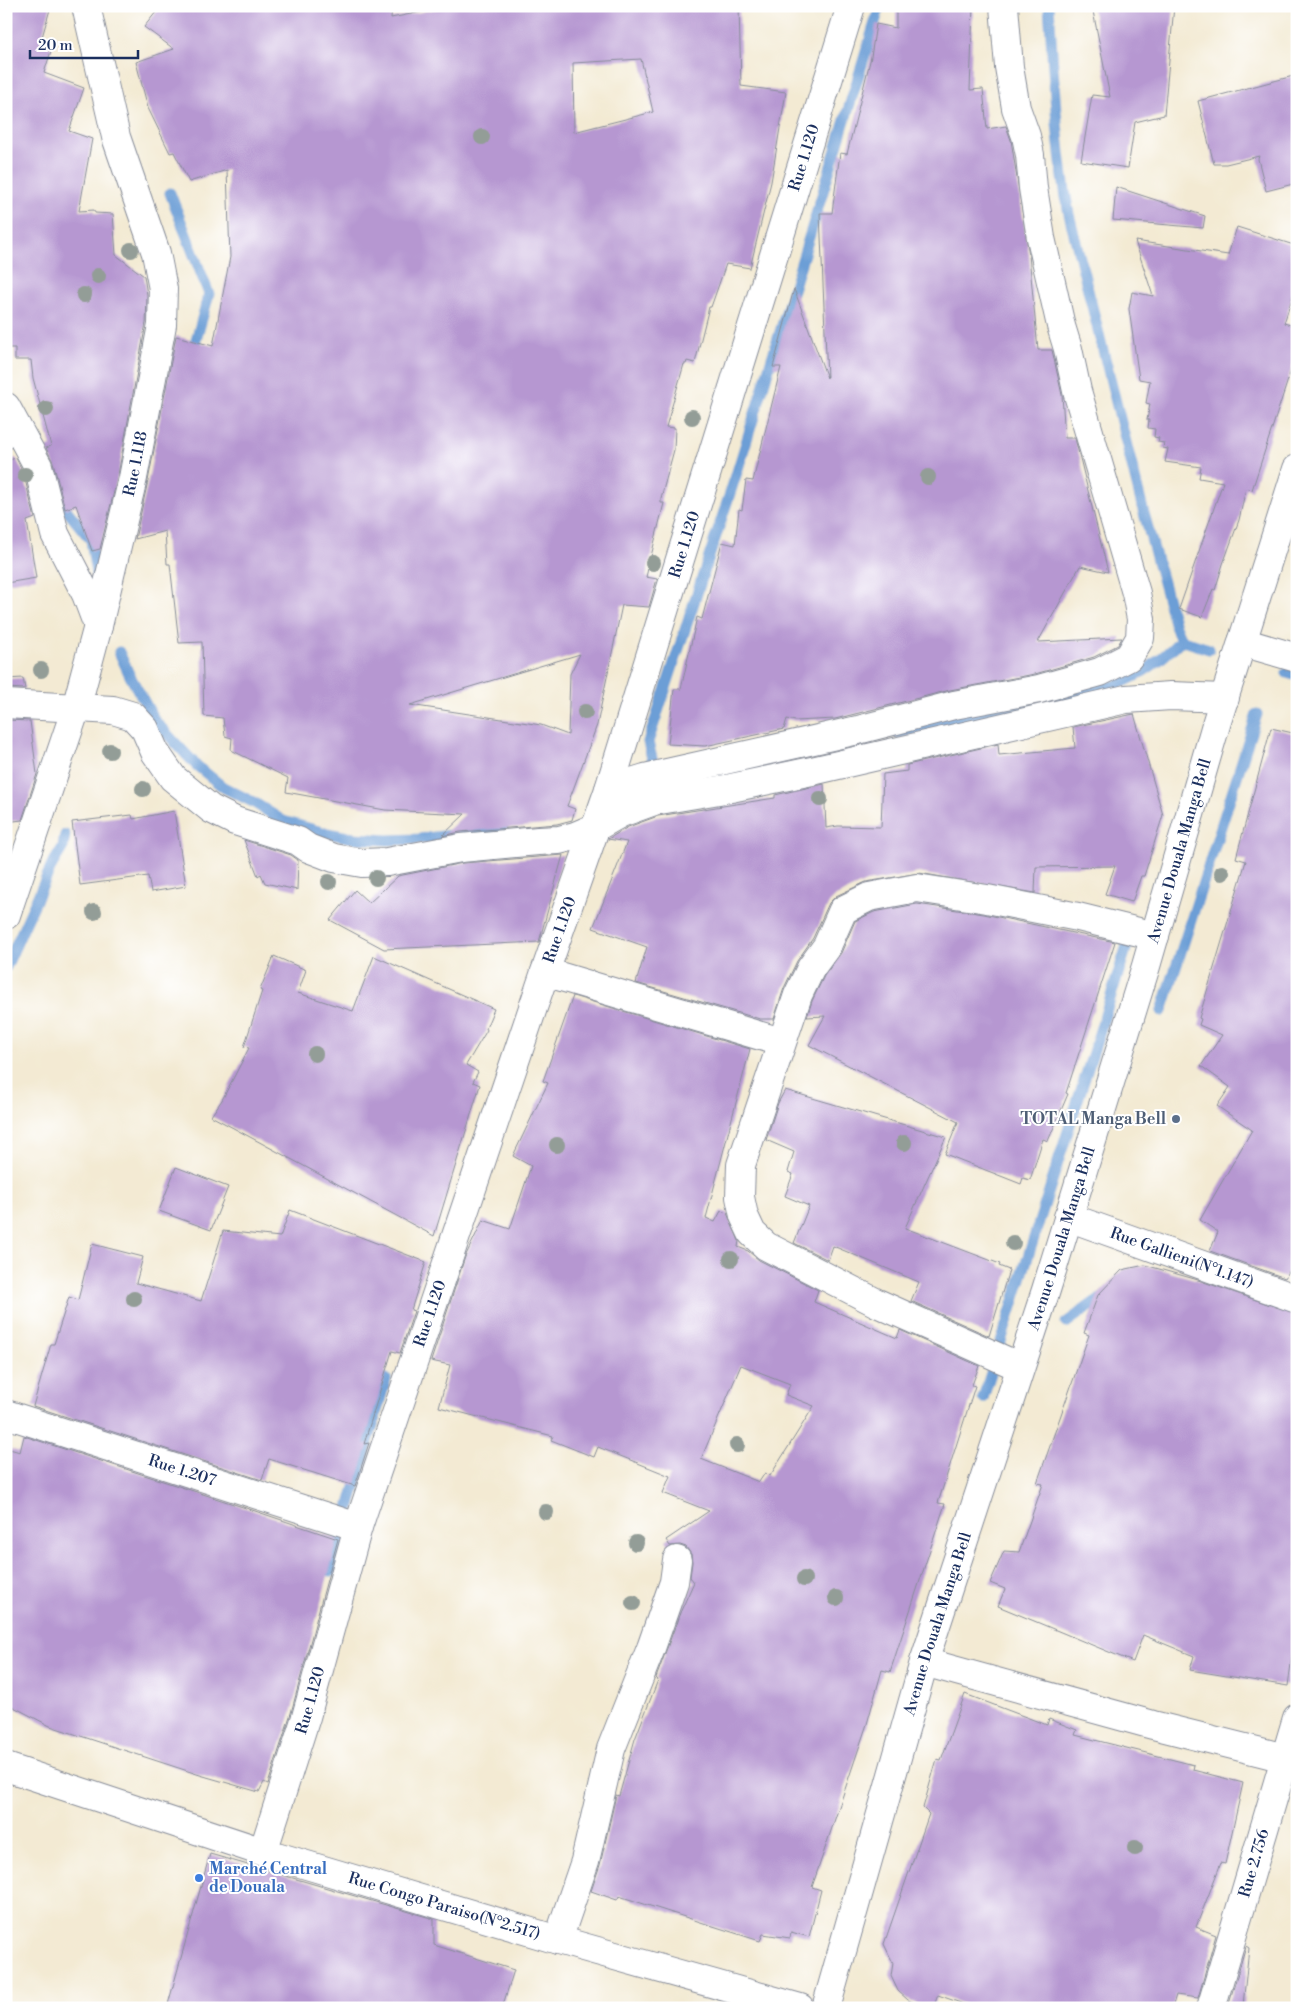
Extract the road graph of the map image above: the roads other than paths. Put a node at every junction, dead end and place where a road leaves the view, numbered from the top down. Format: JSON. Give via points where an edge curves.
{"nodes":[{"id":1,"x":86,"y":6,"type":"edge"},
{"id":2,"x":851,"y":6,"type":"edge"},
{"id":3,"x":1004,"y":6,"type":"edge"},
{"id":4,"x":6,"y":407,"type":"edge"},
{"id":5,"x":1297,"y":469,"type":"edge"},
{"id":6,"x":98,"y":626,"type":"junction"},
{"id":7,"x":1242,"y":642,"type":"junction"},
{"id":8,"x":1297,"y":658,"type":"edge"},
{"id":9,"x":1225,"y":698,"type":"junction"},
{"id":10,"x":6,"y":704,"type":"edge"},
{"id":11,"x":76,"y":708,"type":"junction"},
{"id":12,"x":609,"y":789,"type":"junction"},
{"id":13,"x":596,"y":828,"type":"junction"},
{"id":14,"x":6,"y":915,"type":"edge"},
{"id":15,"x":1155,"y":936,"type":"junction"},
{"id":16,"x":545,"y":972,"type":"junction"},
{"id":17,"x":781,"y":1042,"type":"junction"},
{"id":18,"x":1068,"y":1217,"type":"junction"},
{"id":19,"x":1297,"y":1299,"type":"edge"},
{"id":20,"x":1020,"y":1367,"type":"junction"},
{"id":21,"x":6,"y":1414,"type":"edge"},
{"id":22,"x":358,"y":1527,"type":"junction"},
{"id":23,"x":677,"y":1560,"type":"dead end"},
{"id":24,"x":924,"y":1662,"type":"junction"},
{"id":25,"x":1297,"y":1718,"type":"edge"},
{"id":26,"x":1290,"y":1759,"type":"edge"},
{"id":27,"x":6,"y":1767,"type":"edge"},
{"id":28,"x":263,"y":1852,"type":"junction"},
{"id":29,"x":558,"y":1940,"type":"junction"},
{"id":30,"x":800,"y":2008,"type":"edge"},
{"id":31,"x":826,"y":2008,"type":"edge"},
{"id":32,"x":1211,"y":2008,"type":"edge"}],
"edges":[{"from":1,"to":6,"type":"street","name":"Rue 1.118","via":[[116,137],[156,253],[163,289],[162,325],[133,478]]},
{"from":2,"to":12,"type":"street","name":"Rue 1.120"},
{"from":3,"to":12,"type":"street","via":[[1009,67],[1016,108],[1030,155],[1041,238],[1077,392],[1136,593],[1141,619],[1140,638],[1129,657],[1100,672]]},
{"from":4,"to":6,"type":"street","via":[[38,466],[55,534],[86,594]]},
{"from":5,"to":7,"type":"street","name":"Avenue Douala Manga Bell"},
{"from":6,"to":11,"type":"street","name":"Rue 1.118"},
{"from":7,"to":8,"type":"street"},
{"from":7,"to":9,"type":"street","name":"Avenue Douala Manga Bell"},
{"from":9,"to":13,"type":"street","via":[[1171,696],[1126,699],[794,775],[654,801],[621,813]]},
{"from":9,"to":15,"type":"street","name":"Avenue Douala Manga Bell"},
{"from":10,"to":11,"type":"street"},
{"from":11,"to":13,"type":"street","via":[[113,710],[134,716],[173,778],[210,808],[235,821],[298,841],[334,858],[387,862],[461,848],[559,840]]},
{"from":11,"to":14,"type":"street","name":"Rue 1.118"},
{"from":12,"to":13,"type":"street","name":"Rue 1.120"},
{"from":13,"to":16,"type":"street","name":"Rue 1.120"},
{"from":15,"to":17,"type":"street","via":[[1078,917],[917,888],[869,896],[840,913],[826,946],[798,995]]},
{"from":15,"to":18,"type":"street","name":"Avenue Douala Manga Bell"},
{"from":16,"to":17,"type":"street"},
{"from":16,"to":22,"type":"street","name":"Rue 1.120"},
{"from":17,"to":20,"type":"street","via":[[741,1165],[740,1197],[752,1233],[766,1246],[877,1303]]},
{"from":18,"to":19,"type":"street","name":"Rue Gallieni(N°1.147)"},
{"from":18,"to":20,"type":"street","name":"Avenue Douala Manga Bell"},
{"from":20,"to":24,"type":"street","name":"Avenue Douala Manga Bell"},
{"from":21,"to":22,"type":"street","name":"Rue 1.207"},
{"from":22,"to":28,"type":"street","name":"Rue 1.120","via":[[306,1717]]},
{"from":23,"to":29,"type":"street","via":[[674,1582],[611,1749],[585,1861]]},
{"from":24,"to":26,"type":"street"},
{"from":24,"to":31,"type":"street","name":"Avenue Douala Manga Bell"},
{"from":25,"to":26,"type":"street","name":"Rue 2.756"},
{"from":26,"to":32,"type":"street","name":"Rue 2.756"},
{"from":27,"to":28,"type":"street","name":"Rue Congo Paraiso(N°2.517)"},
{"from":28,"to":29,"type":"street","name":"Rue Congo Paraiso(N°2.517)"},
{"from":29,"to":30,"type":"street","name":"Rue Congo Paraiso(N°2.517)"}]}
